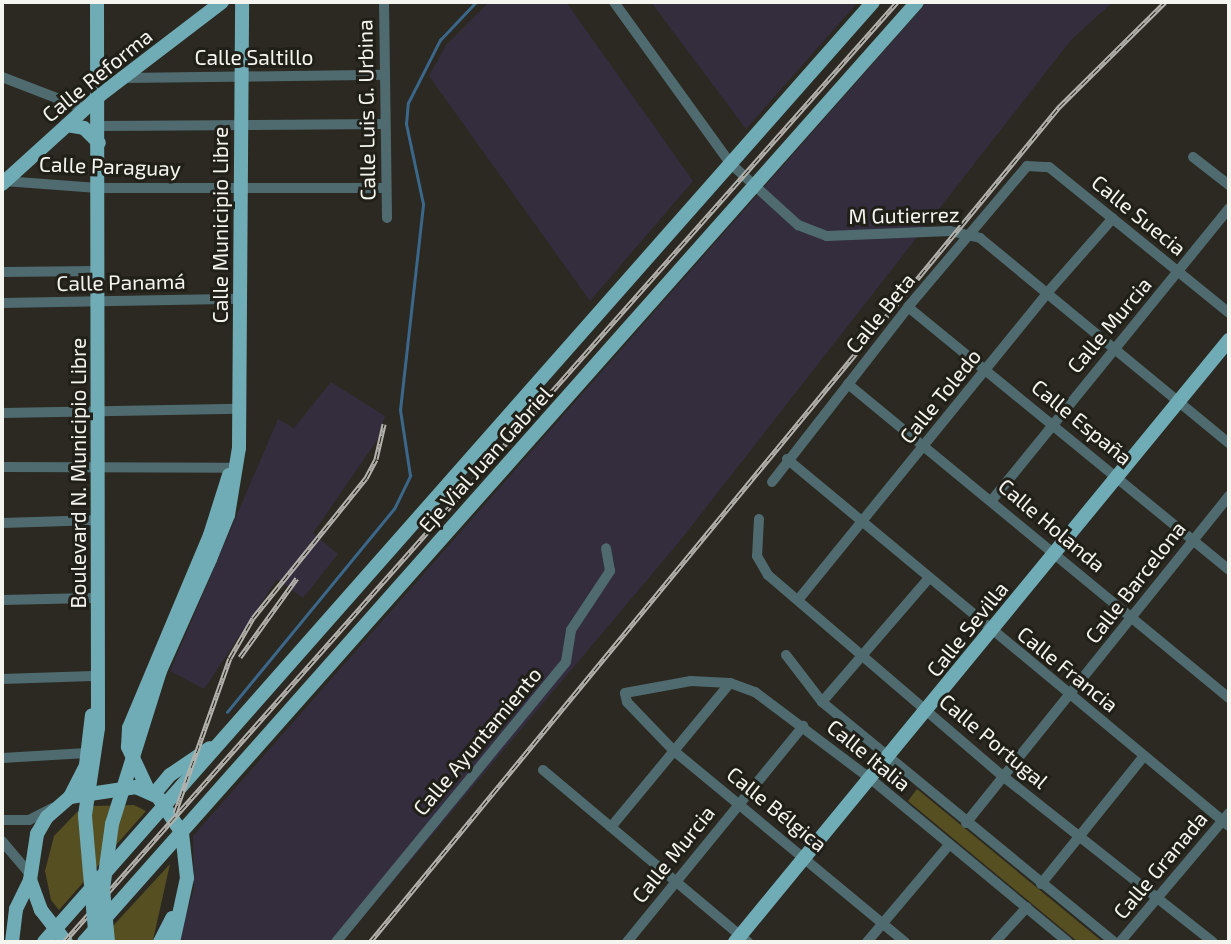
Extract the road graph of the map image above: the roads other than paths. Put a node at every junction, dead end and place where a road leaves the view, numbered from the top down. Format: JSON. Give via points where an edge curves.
{"nodes":[{"id":1,"x":97,"y":2,"type":"edge"},
{"id":2,"x":222,"y":2,"type":"edge"},
{"id":3,"x":242,"y":2,"type":"edge"},
{"id":4,"x":384,"y":2,"type":"edge"},
{"id":5,"x":614,"y":2,"type":"edge"},
{"id":6,"x":873,"y":2,"type":"edge"},
{"id":7,"x":917,"y":2,"type":"edge"},
{"id":8,"x":385,"y":75,"type":"junction"},
{"id":9,"x":2,"y":77,"type":"edge"},
{"id":10,"x":241,"y":77,"type":"junction"},
{"id":11,"x":122,"y":78,"type":"junction"},
{"id":12,"x":99,"y":96,"type":"junction"},
{"id":13,"x":85,"y":109,"type":"junction"},
{"id":14,"x":386,"y":124,"type":"junction"},
{"id":15,"x":67,"y":125,"type":"junction"},
{"id":16,"x":99,"y":126,"type":"junction"},
{"id":17,"x":241,"y":126,"type":"junction"},
{"id":18,"x":99,"y":143,"type":"junction"},
{"id":19,"x":1193,"y":157,"type":"dead end"},
{"id":20,"x":731,"y":164,"type":"junction"},
{"id":21,"x":1021,"y":172,"type":"joint"},
{"id":22,"x":3,"y":182,"type":"edge"},
{"id":23,"x":1229,"y":185,"type":"edge"},
{"id":24,"x":754,"y":187,"type":"junction"},
{"id":25,"x":98,"y":188,"type":"junction"},
{"id":26,"x":386,"y":188,"type":"junction"},
{"id":27,"x":242,"y":189,"type":"junction"},
{"id":28,"x":1229,"y":208,"type":"edge"},
{"id":29,"x":387,"y":218,"type":"dead end"},
{"id":30,"x":1113,"y":218,"type":"junction"},
{"id":31,"x":969,"y":233,"type":"junction"},
{"id":32,"x":98,"y":271,"type":"junction"},
{"id":33,"x":1179,"y":271,"type":"junction"},
{"id":34,"x":2,"y":272,"type":"edge"},
{"id":35,"x":1048,"y":292,"type":"junction"},
{"id":36,"x":240,"y":299,"type":"junction"},
{"id":37,"x":2,"y":303,"type":"edge"},
{"id":38,"x":98,"y":303,"type":"junction"},
{"id":39,"x":908,"y":307,"type":"junction"},
{"id":40,"x":1229,"y":313,"type":"edge"},
{"id":41,"x":1229,"y":340,"type":"edge"},
{"id":42,"x":1115,"y":348,"type":"junction"},
{"id":43,"x":987,"y":369,"type":"junction"},
{"id":44,"x":848,"y":384,"type":"junction"},
{"id":45,"x":1180,"y":402,"type":"junction"},
{"id":46,"x":239,"y":409,"type":"junction"},
{"id":47,"x":97,"y":413,"type":"junction"},
{"id":48,"x":2,"y":414,"type":"edge"},
{"id":49,"x":1053,"y":423,"type":"junction"},
{"id":50,"x":1229,"y":443,"type":"edge"},
{"id":51,"x":925,"y":446,"type":"junction"},
{"id":52,"x":787,"y":459,"type":"junction"},
{"id":53,"x":2,"y":467,"type":"edge"},
{"id":54,"x":98,"y":467,"type":"junction"},
{"id":55,"x":234,"y":468,"type":"junction"},
{"id":56,"x":1118,"y":477,"type":"junction"},
{"id":57,"x":772,"y":482,"type":"dead end"},
{"id":58,"x":1229,"y":496,"type":"edge"},
{"id":59,"x":992,"y":500,"type":"junction"},
{"id":60,"x":759,"y":519,"type":"dead end"},
{"id":61,"x":861,"y":522,"type":"junction"},
{"id":62,"x":2,"y":523,"type":"edge"},
{"id":63,"x":99,"y":525,"type":"junction"},
{"id":64,"x":1192,"y":540,"type":"junction"},
{"id":65,"x":606,"y":548,"type":"dead end"},
{"id":66,"x":1057,"y":553,"type":"junction"},
{"id":67,"x":1229,"y":570,"type":"edge"},
{"id":68,"x":928,"y":579,"type":"junction"},
{"id":69,"x":91,"y":598,"type":"junction"},
{"id":70,"x":2,"y":600,"type":"edge"},
{"id":71,"x":798,"y":600,"type":"junction"},
{"id":72,"x":1133,"y":620,"type":"junction"},
{"id":73,"x":992,"y":631,"type":"junction"},
{"id":74,"x":786,"y":655,"type":"dead end"},
{"id":75,"x":863,"y":656,"type":"junction"},
{"id":76,"x":93,"y":676,"type":"junction"},
{"id":77,"x":2,"y":678,"type":"edge"},
{"id":78,"x":730,"y":683,"type":"junction"},
{"id":79,"x":1070,"y":696,"type":"junction"},
{"id":80,"x":1229,"y":698,"type":"edge"},
{"id":81,"x":627,"y":702,"type":"joint"},
{"id":82,"x":822,"y":702,"type":"junction"},
{"id":83,"x":927,"y":709,"type":"junction"},
{"id":84,"x":803,"y":726,"type":"junction"},
{"id":85,"x":220,"y":743,"type":"junction"},
{"id":86,"x":674,"y":751,"type":"junction"},
{"id":87,"x":88,"y":753,"type":"junction"},
{"id":88,"x":1144,"y":755,"type":"junction"},
{"id":89,"x":2,"y":758,"type":"edge"},
{"id":90,"x":887,"y":760,"type":"junction"},
{"id":91,"x":543,"y":770,"type":"dead end"},
{"id":92,"x":1004,"y":777,"type":"junction"},
{"id":93,"x":872,"y":780,"type":"junction"},
{"id":94,"x":151,"y":793,"type":"junction"},
{"id":95,"x":64,"y":801,"type":"junction"},
{"id":96,"x":739,"y":803,"type":"junction"},
{"id":97,"x":166,"y":805,"type":"junction"},
{"id":98,"x":2,"y":820,"type":"edge"},
{"id":99,"x":1227,"y":820,"type":"edge"},
{"id":100,"x":967,"y":823,"type":"junction"},
{"id":101,"x":611,"y":827,"type":"junction"},
{"id":102,"x":182,"y":833,"type":"junction"},
{"id":103,"x":1080,"y":839,"type":"junction"},
{"id":104,"x":2,"y":841,"type":"edge"},
{"id":105,"x":949,"y":845,"type":"junction"},
{"id":106,"x":807,"y":858,"type":"junction"},
{"id":107,"x":185,"y":865,"type":"junction"},
{"id":108,"x":29,"y":876,"type":"junction"},
{"id":109,"x":676,"y":881,"type":"junction"},
{"id":110,"x":1041,"y":884,"type":"junction"},
{"id":111,"x":1158,"y":899,"type":"junction"},
{"id":112,"x":1027,"y":907,"type":"junction"},
{"id":113,"x":883,"y":924,"type":"junction"},
{"id":114,"x":55,"y":929,"type":"junction"},
{"id":115,"x":741,"y":940,"type":"edge"},
{"id":116,"x":12,"y":942,"type":"edge"},
{"id":117,"x":44,"y":942,"type":"edge"},
{"id":118,"x":66,"y":942,"type":"edge"},
{"id":119,"x":83,"y":942,"type":"edge"},
{"id":120,"x":96,"y":942,"type":"edge"},
{"id":121,"x":108,"y":942,"type":"edge"},
{"id":122,"x":163,"y":942,"type":"edge"},
{"id":123,"x":173,"y":942,"type":"edge"},
{"id":124,"x":336,"y":942,"type":"edge"},
{"id":125,"x":627,"y":942,"type":"edge"},
{"id":126,"x":867,"y":942,"type":"edge"},
{"id":127,"x":905,"y":942,"type":"edge"},
{"id":128,"x":995,"y":942,"type":"edge"},
{"id":129,"x":1068,"y":942,"type":"edge"},
{"id":130,"x":1117,"y":942,"type":"edge"},
{"id":131,"x":1213,"y":942,"type":"edge"}],
"edges":[{"from":1,"to":12,"type":"main road","name":"Boulevard N. Municipio Libre"},
{"from":2,"to":11,"type":"main road","name":"Calle Reforma"},
{"from":3,"to":10,"type":"main road","name":"Calle Municipio Libre"},
{"from":4,"to":8,"type":"street","name":"Calle Luis G. Urbina"},
{"from":5,"to":20,"type":"street","name":"M Gutierrez"},
{"from":6,"to":20,"type":"main road","name":"Eje Vial Juan Gabriel"},
{"from":7,"to":24,"type":"main road","name":"Eje Vial Juan Gabriel"},
{"from":8,"to":10,"type":"street","name":"Calle Saltillo"},
{"from":8,"to":14,"type":"street","name":"Calle Luis G. Urbina"},
{"from":9,"to":13,"type":"street"},
{"from":10,"to":11,"type":"street","name":"Calle Saltillo"},
{"from":10,"to":17,"type":"main road","name":"Calle Municipio Libre"},
{"from":11,"to":12,"type":"main road","name":"Calle Reforma"},
{"from":12,"to":13,"type":"main road","name":"Calle Reforma"},
{"from":12,"to":16,"type":"main road","name":"Boulevard N. Municipio Libre"},
{"from":13,"to":15,"type":"main road","name":"Calle Reforma"},
{"from":14,"to":17,"type":"street"},
{"from":14,"to":26,"type":"street","name":"Calle Luis G. Urbina"},
{"from":15,"to":18,"type":"main road","via":[[84,128]]},
{"from":15,"to":22,"type":"main road","name":"Calle Reforma"},
{"from":16,"to":17,"type":"street"},
{"from":16,"to":18,"type":"main road","name":"Boulevard N. Municipio Libre"},
{"from":17,"to":27,"type":"main road","name":"Calle Municipio Libre"},
{"from":18,"to":25,"type":"main road","name":"Boulevard N. Municipio Libre"},
{"from":19,"to":23,"type":"street"},
{"from":20,"to":24,"type":"street","name":"M Gutierrez"},
{"from":20,"to":85,"type":"main road","name":"Eje Vial Juan Gabriel"},
{"from":21,"to":30,"type":"street","name":"Calle Suecia","via":[[1033,164],[1049,167]]},
{"from":21,"to":31,"type":"street","name":"Calle Beta"},
{"from":22,"to":25,"type":"street","name":"Calle Paraguay"},
{"from":24,"to":31,"type":"street","name":"M Gutierrez","via":[[798,225],[818,234]]},
{"from":24,"to":102,"type":"main road","name":"Eje Vial Juan Gabriel"},
{"from":25,"to":27,"type":"street","name":"Calle Paraguay"},
{"from":25,"to":32,"type":"main road","name":"Boulevard N. Municipio Libre"},
{"from":26,"to":27,"type":"street","name":"Calle Paraguay"},
{"from":26,"to":29,"type":"street","name":"Calle Luis G. Urbina"},
{"from":27,"to":36,"type":"main road","name":"Calle Municipio Libre"},
{"from":28,"to":33,"type":"street","name":"Calle Murcia"},
{"from":30,"to":33,"type":"street","name":"Calle Suecia"},
{"from":30,"to":35,"type":"street","name":"Calle Toledo"},
{"from":31,"to":35,"type":"street","name":"M Gutierrez"},
{"from":31,"to":39,"type":"street","name":"Calle Beta"},
{"from":32,"to":34,"type":"street"},
{"from":32,"to":38,"type":"main road","name":"Boulevard N. Municipio Libre"},
{"from":33,"to":40,"type":"street","name":"Calle Suecia"},
{"from":33,"to":42,"type":"street","name":"Calle Murcia"},
{"from":35,"to":42,"type":"street","name":"M Gutierrez"},
{"from":35,"to":43,"type":"street","name":"Calle Toledo"},
{"from":36,"to":38,"type":"street","name":"Calle Panamá"},
{"from":36,"to":46,"type":"main road","name":"Calle Municipio Libre"},
{"from":37,"to":38,"type":"street","name":"Calle Panamá"},
{"from":38,"to":47,"type":"main road","name":"Boulevard N. Municipio Libre"},
{"from":39,"to":43,"type":"street","name":"Calle España"},
{"from":39,"to":44,"type":"street","name":"Calle Beta"},
{"from":41,"to":45,"type":"main road","name":"Calle Sevilla"},
{"from":42,"to":45,"type":"street","name":"M Gutierrez"},
{"from":42,"to":49,"type":"street","name":"Calle Murcia"},
{"from":43,"to":49,"type":"street","name":"Calle España"},
{"from":43,"to":51,"type":"street","name":"Calle Toledo"},
{"from":44,"to":51,"type":"street","name":"Calle Holanda"},
{"from":44,"to":52,"type":"street","name":"Calle Beta"},
{"from":45,"to":50,"type":"street","name":"M Gutierrez"},
{"from":45,"to":56,"type":"main road","name":"Calle Sevilla"},
{"from":46,"to":47,"type":"street"},
{"from":46,"to":55,"type":"main road","name":"Calle Municipio Libre"},
{"from":47,"to":48,"type":"street"},
{"from":47,"to":54,"type":"main road","name":"Boulevard N. Municipio Libre"},
{"from":49,"to":56,"type":"street","name":"Calle España"},
{"from":49,"to":59,"type":"street","name":"Calle Murcia"},
{"from":51,"to":59,"type":"street","name":"Calle Holanda"},
{"from":51,"to":61,"type":"street","name":"Calle Toledo"},
{"from":52,"to":57,"type":"street","name":"Calle Beta"},
{"from":52,"to":61,"type":"street","name":"Calle Francia"},
{"from":53,"to":54,"type":"street"},
{"from":54,"to":55,"type":"street"},
{"from":54,"to":63,"type":"main road","name":"Boulevard N. Municipio Libre"},
{"from":55,"to":94,"type":"main road","via":[[129,728],[128,747]]},
{"from":55,"to":121,"type":"main road","bridge":true,"via":[[228,515],[160,671],[112,824],[103,889]]},
{"from":56,"to":64,"type":"street","name":"Calle España"},
{"from":56,"to":66,"type":"main road","name":"Calle Sevilla"},
{"from":58,"to":64,"type":"street","name":"Calle Barcelona"},
{"from":59,"to":66,"type":"street","name":"Calle Holanda"},
{"from":60,"to":71,"type":"street","name":"Calle Portugal","via":[[759,563]]},
{"from":61,"to":68,"type":"street","name":"Calle Francia"},
{"from":61,"to":71,"type":"street","name":"Calle Toledo"},
{"from":62,"to":63,"type":"street"},
{"from":63,"to":69,"type":"main road","via":[[93,545]]},
{"from":63,"to":120,"type":"main road","name":"Boulevard N. Municipio Libre","bridge":true,"via":[[99,707],[85,815]]},
{"from":64,"to":67,"type":"street","name":"Calle España"},
{"from":64,"to":72,"type":"street","name":"Calle Barcelona"},
{"from":65,"to":124,"type":"street","name":"Calle Ayuntamiento","via":[[610,571],[571,630],[566,663]]},
{"from":66,"to":72,"type":"street","name":"Calle Holanda"},
{"from":66,"to":73,"type":"main road","name":"Calle Sevilla"},
{"from":68,"to":73,"type":"street","name":"Calle Francia"},
{"from":68,"to":75,"type":"street"},
{"from":69,"to":70,"type":"street"},
{"from":69,"to":76,"type":"main road"},
{"from":71,"to":75,"type":"street","name":"Calle Portugal"},
{"from":72,"to":79,"type":"street","name":"Calle Barcelona"},
{"from":72,"to":80,"type":"street","name":"Calle Holanda"},
{"from":73,"to":79,"type":"street","name":"Calle Francia"},
{"from":73,"to":83,"type":"main road","name":"Calle Sevilla"},
{"from":74,"to":82,"type":"street","name":"Calle Italia"},
{"from":75,"to":82,"type":"street"},
{"from":75,"to":83,"type":"street","name":"Calle Portugal"},
{"from":76,"to":77,"type":"street"},
{"from":76,"to":87,"type":"main road"},
{"from":78,"to":81,"type":"street","name":"Calle Italia","via":[[657,684],[627,691]]},
{"from":78,"to":84,"type":"street","name":"Calle Italia","via":[[755,692]]},
{"from":78,"to":86,"type":"street"},
{"from":79,"to":88,"type":"street","name":"Calle Francia"},
{"from":79,"to":92,"type":"street","name":"Calle Barcelona"},
{"from":81,"to":86,"type":"street","name":"Calle Bélgica"},
{"from":82,"to":90,"type":"street","name":"Calle Italia"},
{"from":83,"to":90,"type":"main road","name":"Calle Sevilla"},
{"from":83,"to":92,"type":"street","name":"Calle Portugal"},
{"from":84,"to":93,"type":"street","name":"Calle Italia"},
{"from":84,"to":96,"type":"street","name":"Calle Murcia"},
{"from":85,"to":94,"type":"main road"},
{"from":85,"to":97,"type":"main road","name":"Eje Vial Juan Gabriel"},
{"from":86,"to":96,"type":"street","name":"Calle Bélgica"},
{"from":86,"to":101,"type":"street"},
{"from":87,"to":89,"type":"street"},
{"from":87,"to":95,"type":"main road"},
{"from":88,"to":99,"type":"street","name":"Calle Francia"},
{"from":88,"to":103,"type":"street"},
{"from":90,"to":93,"type":"main road","name":"Calle Sevilla"},
{"from":90,"to":100,"type":"street","name":"Calle Italia"},
{"from":91,"to":101,"type":"street"},
{"from":92,"to":100,"type":"street","name":"Calle Barcelona"},
{"from":92,"to":103,"type":"street","name":"Calle Portugal"},
{"from":93,"to":105,"type":"street","name":"Calle Italia"},
{"from":93,"to":106,"type":"main road","name":"Calle Sevilla"},
{"from":94,"to":95,"type":"main road","via":[[126,787]]},
{"from":94,"to":97,"type":"main road"},
{"from":95,"to":98,"type":"street","via":[[29,820]]},
{"from":95,"to":108,"type":"main road","via":[[37,834]]},
{"from":96,"to":106,"type":"street","name":"Calle Bélgica"},
{"from":96,"to":109,"type":"street","name":"Calle Murcia"},
{"from":97,"to":102,"type":"main road"},
{"from":97,"to":114,"type":"main road","name":"Eje Vial Juan Gabriel"},
{"from":99,"to":111,"type":"street","name":"Calle Granada"},
{"from":100,"to":110,"type":"street","name":"Calle Italia"},
{"from":101,"to":109,"type":"street"},
{"from":102,"to":107,"type":"main road"},
{"from":102,"to":119,"type":"main road","name":"Eje Vial Juan Gabriel"},
{"from":103,"to":110,"type":"street"},
{"from":103,"to":111,"type":"street","name":"Calle Portugal"},
{"from":104,"to":108,"type":"street"},
{"from":105,"to":112,"type":"street","name":"Calle Italia"},
{"from":105,"to":113,"type":"street"},
{"from":106,"to":113,"type":"street","name":"Calle Bélgica"},
{"from":106,"to":115,"type":"main road","name":"Calle Sevilla"},
{"from":107,"to":122,"type":"main road"},
{"from":107,"to":123,"type":"main road","via":[[187,878]]},
{"from":108,"to":114,"type":"main road","via":[[41,910]]},
{"from":108,"to":116,"type":"main road","via":[[16,909]]},
{"from":109,"to":115,"type":"street"},
{"from":109,"to":125,"type":"street","name":"Calle Murcia"},
{"from":110,"to":130,"type":"street","name":"Calle Italia"},
{"from":111,"to":130,"type":"street","name":"Calle Granada"},
{"from":111,"to":131,"type":"street","name":"Calle Portugal"},
{"from":112,"to":128,"type":"street"},
{"from":112,"to":129,"type":"street","name":"Calle Italia"},
{"from":113,"to":126,"type":"street"},
{"from":113,"to":127,"type":"street","name":"Calle Bélgica"},
{"from":114,"to":117,"type":"main road","name":"Eje Vial Juan Gabriel"},
{"from":114,"to":118,"type":"main road"}]}
